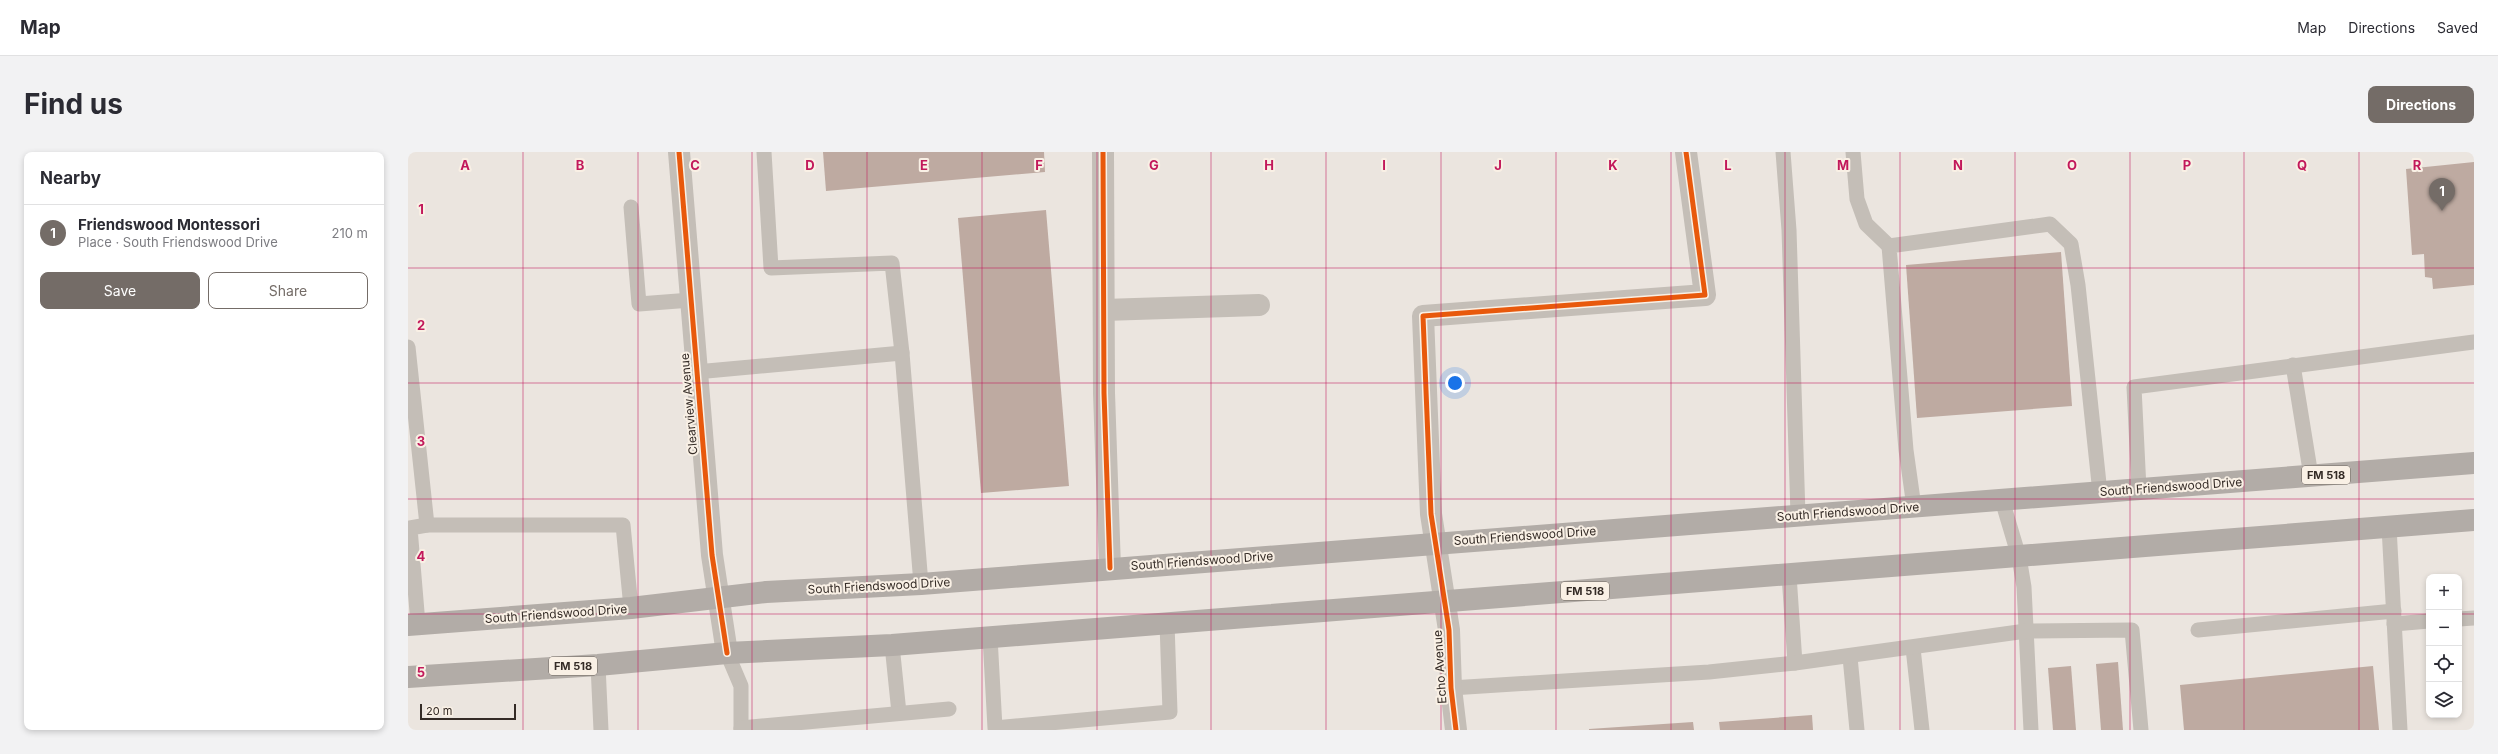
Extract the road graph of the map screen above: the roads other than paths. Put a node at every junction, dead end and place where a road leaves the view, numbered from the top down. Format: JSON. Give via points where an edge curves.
{"nodes":[{"id":1,"x":679,"y":152,"type":"edge"},
{"id":2,"x":764,"y":152,"type":"edge"},
{"id":3,"x":1103,"y":152,"type":"edge"},
{"id":4,"x":1686,"y":152,"type":"edge"},
{"id":5,"x":1783,"y":152,"type":"edge"},
{"id":6,"x":1853,"y":152,"type":"edge"},
{"id":7,"x":630,"y":207,"type":"dead end"},
{"id":8,"x":1889,"y":246,"type":"junction"},
{"id":9,"x":691,"y":300,"type":"junction"},
{"id":10,"x":1259,"y":305,"type":"dead end"},
{"id":11,"x":1104,"y":310,"type":"junction"},
{"id":12,"x":2474,"y":342,"type":"edge"},
{"id":13,"x":408,"y":347,"type":"edge"},
{"id":14,"x":902,"y":353,"type":"junction"},
{"id":15,"x":2294,"y":365,"type":"junction"},
{"id":16,"x":696,"y":372,"type":"junction"},
{"id":17,"x":2474,"y":463,"type":"edge"},
{"id":18,"x":2311,"y":476,"type":"junction"},
{"id":19,"x":2139,"y":489,"type":"junction"},
{"id":20,"x":2100,"y":493,"type":"junction"},
{"id":21,"x":2002,"y":500,"type":"junction"},
{"id":22,"x":1914,"y":506,"type":"junction"},
{"id":23,"x":1798,"y":515,"type":"junction"},
{"id":24,"x":2474,"y":520,"type":"edge"},
{"id":25,"x":427,"y":525,"type":"junction"},
{"id":26,"x":2389,"y":527,"type":"junction"},
{"id":27,"x":409,"y":528,"type":"edge"},
{"id":28,"x":1435,"y":543,"type":"junction"},
{"id":29,"x":2019,"y":557,"type":"junction"},
{"id":30,"x":1110,"y":568,"type":"junction"},
{"id":31,"x":1789,"y":575,"type":"junction"},
{"id":32,"x":921,"y":584,"type":"junction"},
{"id":33,"x":718,"y":597,"type":"junction"},
{"id":34,"x":1444,"y":602,"type":"junction"},
{"id":35,"x":631,"y":608,"type":"junction"},
{"id":36,"x":2394,"y":617,"type":"junction"},
{"id":37,"x":2474,"y":618,"type":"edge"},
{"id":38,"x":2462,"y":619,"type":"edge"},
{"id":39,"x":2426,"y":621,"type":"edge"},
{"id":40,"x":413,"y":624,"type":"edge"},
{"id":41,"x":1167,"y":624,"type":"junction"},
{"id":42,"x":2198,"y":630,"type":"dead end"},
{"id":43,"x":2026,"y":631,"type":"junction"},
{"id":44,"x":990,"y":637,"type":"junction"},
{"id":45,"x":892,"y":645,"type":"junction"},
{"id":46,"x":1913,"y":648,"type":"junction"},
{"id":47,"x":727,"y":653,"type":"junction"},
{"id":48,"x":1850,"y":657,"type":"junction"},
{"id":49,"x":1795,"y":663,"type":"junction"},
{"id":50,"x":598,"y":665,"type":"junction"},
{"id":51,"x":408,"y":677,"type":"edge"},
{"id":52,"x":1451,"y":688,"type":"junction"},
{"id":53,"x":949,"y":709,"type":"dead end"},
{"id":54,"x":899,"y":713,"type":"junction"},
{"id":55,"x":741,"y":729,"type":"edge"},
{"id":56,"x":601,"y":730,"type":"edge"},
{"id":57,"x":1456,"y":730,"type":"edge"},
{"id":58,"x":1857,"y":730,"type":"edge"},
{"id":59,"x":1922,"y":730,"type":"edge"},
{"id":60,"x":2032,"y":730,"type":"edge"},
{"id":61,"x":2141,"y":730,"type":"edge"},
{"id":62,"x":2400,"y":730,"type":"edge"}],
"edges":[{"from":1,"to":9,"type":"street","name":"Clearview Avenue"},
{"from":2,"to":14,"type":"lane","via":[[771,268],[892,262]]},
{"from":3,"to":11,"type":"street"},
{"from":4,"to":28,"type":"street","name":"Echo Avenue","via":[[1705,295],[1424,316],[1431,514]]},
{"from":5,"to":23,"type":"lane","via":[[1789,230]]},
{"from":6,"to":8,"type":"lane","via":[[1857,199],[1866,224]]},
{"from":7,"to":9,"type":"lane","via":[[639,304]]},
{"from":8,"to":20,"type":"lane","via":[[2050,224],[2071,244],[2078,285]]},
{"from":8,"to":22,"type":"lane","via":[[1906,450]]},
{"from":9,"to":16,"type":"street","name":"Clearview Avenue"},
{"from":10,"to":11,"type":"street"},
{"from":11,"to":30,"type":"street"},
{"from":12,"to":15,"type":"lane"},
{"from":13,"to":25,"type":"lane"},
{"from":14,"to":16,"type":"lane"},
{"from":14,"to":32,"type":"lane"},
{"from":15,"to":18,"type":"lane"},
{"from":15,"to":19,"type":"lane","via":[[2134,386]]},
{"from":16,"to":33,"type":"street","name":"Clearview Avenue"},
{"from":17,"to":18,"type":"main road","name":"South Friendswood Drive","number":"FM 518"},
{"from":18,"to":19,"type":"main road","name":"South Friendswood Drive","number":"FM 518"},
{"from":19,"to":20,"type":"main road","name":"South Friendswood Drive","number":"FM 518"},
{"from":20,"to":21,"type":"main road","name":"South Friendswood Drive","number":"FM 518"},
{"from":21,"to":22,"type":"main road","name":"South Friendswood Drive","number":"FM 518"},
{"from":21,"to":29,"type":"lane"},
{"from":22,"to":23,"type":"main road","name":"South Friendswood Drive","number":"FM 518"},
{"from":23,"to":28,"type":"main road","name":"South Friendswood Drive","number":"FM 518"},
{"from":24,"to":26,"type":"main road","number":"FM 518"},
{"from":25,"to":27,"type":"lane"},
{"from":25,"to":35,"type":"lane","via":[[624,525]]},
{"from":26,"to":29,"type":"main road","number":"FM 518"},
{"from":26,"to":36,"type":"lane"},
{"from":27,"to":40,"type":"lane"},
{"from":28,"to":30,"type":"main road","name":"South Friendswood Drive","number":"FM 518"},
{"from":28,"to":34,"type":"street","name":"Echo Avenue"},
{"from":29,"to":31,"type":"main road","number":"FM 518"},
{"from":29,"to":43,"type":"lane","via":[[2024,587]]},
{"from":30,"to":32,"type":"main road","name":"South Friendswood Drive","number":"FM 518"},
{"from":31,"to":34,"type":"main road","number":"FM 518"},
{"from":31,"to":49,"type":"lane"},
{"from":32,"to":33,"type":"main road","name":"South Friendswood Drive","number":"FM 518"},
{"from":33,"to":35,"type":"main road","name":"South Friendswood Drive","number":"FM 518"},
{"from":33,"to":47,"type":"street","name":"Clearview Avenue"},
{"from":34,"to":41,"type":"main road","number":"FM 518"},
{"from":34,"to":52,"type":"street","name":"Echo Avenue","via":[[1449,630]]},
{"from":35,"to":40,"type":"main road","name":"South Friendswood Drive","number":"FM 518"},
{"from":36,"to":39,"type":"lane"},
{"from":36,"to":42,"type":"lane"},
{"from":36,"to":62,"type":"lane"},
{"from":37,"to":38,"type":"lane"},
{"from":41,"to":44,"type":"main road","number":"FM 518"},
{"from":41,"to":44,"type":"lane","via":[[1170,712],[995,728]]},
{"from":43,"to":46,"type":"lane"},
{"from":43,"to":60,"type":"lane"},
{"from":43,"to":61,"type":"lane","via":[[2132,630]]},
{"from":44,"to":45,"type":"main road","number":"FM 518"},
{"from":45,"to":47,"type":"main road","number":"FM 518"},
{"from":45,"to":54,"type":"lane"},
{"from":46,"to":48,"type":"lane"},
{"from":46,"to":59,"type":"lane"},
{"from":47,"to":50,"type":"main road","number":"FM 518"},
{"from":47,"to":55,"type":"lane","via":[[741,686]]},
{"from":48,"to":49,"type":"lane"},
{"from":48,"to":58,"type":"lane"},
{"from":49,"to":52,"type":"lane","via":[[1708,672]]},
{"from":50,"to":51,"type":"main road","number":"FM 518"},
{"from":50,"to":56,"type":"lane"},
{"from":52,"to":57,"type":"street","name":"Echo Avenue"},
{"from":53,"to":54,"type":"lane"},
{"from":54,"to":55,"type":"lane"}]}
